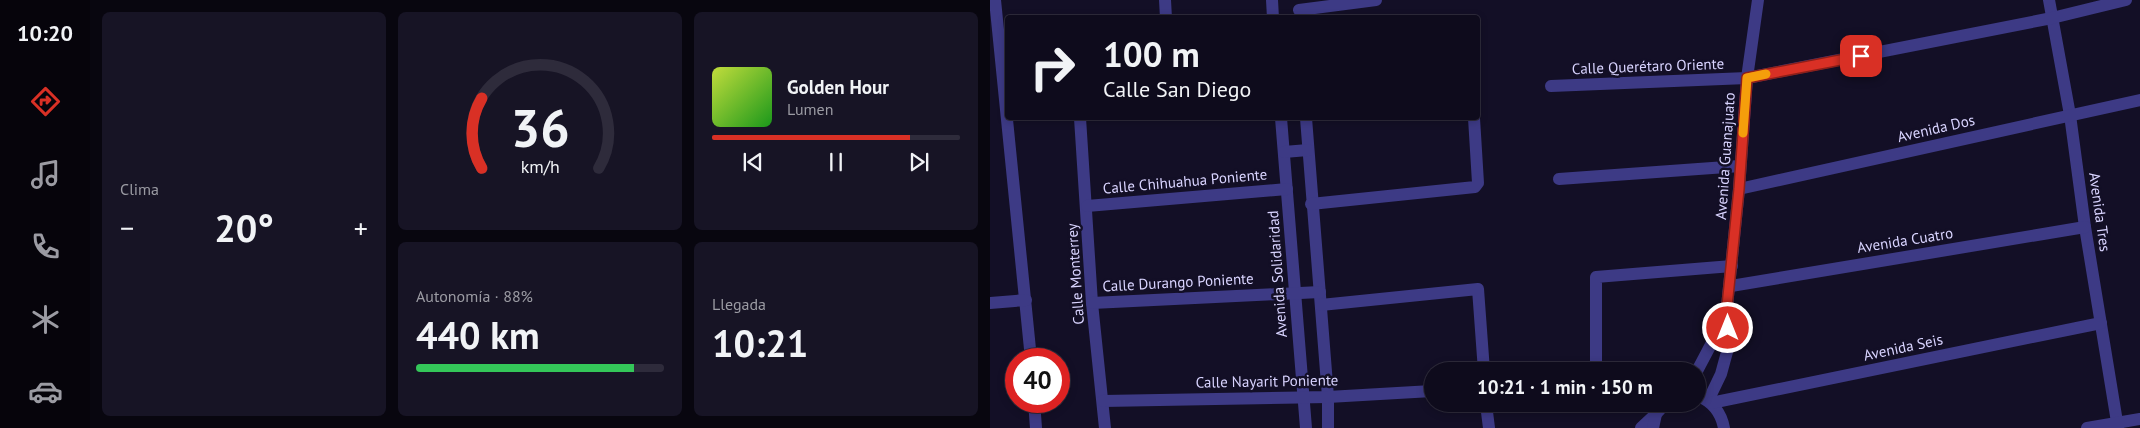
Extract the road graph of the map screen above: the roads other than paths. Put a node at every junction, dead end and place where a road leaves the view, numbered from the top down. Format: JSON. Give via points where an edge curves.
{"nodes":[{"id":1,"x":995,"y":0,"type":"edge"},
{"id":2,"x":1165,"y":0,"type":"edge"},
{"id":3,"x":1272,"y":0,"type":"edge"},
{"id":4,"x":1376,"y":0,"type":"edge"},
{"id":5,"x":1758,"y":0,"type":"edge"},
{"id":6,"x":2049,"y":0,"type":"edge"},
{"id":7,"x":2126,"y":0,"type":"edge"},
{"id":8,"x":1299,"y":9,"type":"edge"},
{"id":9,"x":1166,"y":15,"type":"edge"},
{"id":10,"x":1273,"y":15,"type":"edge"},
{"id":11,"x":2052,"y":18,"type":"junction"},
{"id":12,"x":1747,"y":78,"type":"junction"},
{"id":13,"x":1551,"y":86,"type":"dead end"},
{"id":14,"x":1005,"y":90,"type":"edge"},
{"id":15,"x":2140,"y":100,"type":"edge"},
{"id":16,"x":2070,"y":115,"type":"junction"},
{"id":17,"x":1008,"y":120,"type":"edge"},
{"id":18,"x":1080,"y":120,"type":"edge"},
{"id":19,"x":1281,"y":120,"type":"edge"},
{"id":20,"x":1306,"y":120,"type":"edge"},
{"id":21,"x":1474,"y":120,"type":"edge"},
{"id":22,"x":1308,"y":150,"type":"junction"},
{"id":23,"x":1284,"y":152,"type":"junction"},
{"id":24,"x":1740,"y":166,"type":"junction"},
{"id":25,"x":1559,"y":179,"type":"dead end"},
{"id":26,"x":1287,"y":189,"type":"junction"},
{"id":27,"x":1739,"y":189,"type":"junction"},
{"id":28,"x":1311,"y":204,"type":"junction"},
{"id":29,"x":1086,"y":206,"type":"junction"},
{"id":30,"x":2085,"y":227,"type":"junction"},
{"id":31,"x":1732,"y":266,"type":"junction"},
{"id":32,"x":1731,"y":286,"type":"junction"},
{"id":33,"x":1295,"y":293,"type":"junction"},
{"id":34,"x":1320,"y":299,"type":"junction"},
{"id":35,"x":1026,"y":300,"type":"junction"},
{"id":36,"x":990,"y":303,"type":"edge"},
{"id":37,"x":1092,"y":303,"type":"junction"},
{"id":38,"x":1726,"y":316,"type":"junction"},
{"id":39,"x":2101,"y":323,"type":"junction"},
{"id":40,"x":1030,"y":348,"type":"edge"},
{"id":41,"x":1483,"y":362,"type":"edge"},
{"id":42,"x":1596,"y":362,"type":"edge"},
{"id":43,"x":1702,"y":362,"type":"edge"},
{"id":44,"x":1424,"y":391,"type":"edge"},
{"id":45,"x":1303,"y":397,"type":"junction"},
{"id":46,"x":1328,"y":397,"type":"junction"},
{"id":47,"x":1706,"y":398,"type":"edge"},
{"id":48,"x":1706,"y":400,"type":"edge"},
{"id":49,"x":1102,"y":401,"type":"junction"},
{"id":50,"x":1706,"y":401,"type":"edge"},
{"id":51,"x":1487,"y":412,"type":"edge"},
{"id":52,"x":1035,"y":413,"type":"edge"},
{"id":53,"x":1656,"y":414,"type":"joint"},
{"id":54,"x":2140,"y":419,"type":"edge"},
{"id":55,"x":2117,"y":425,"type":"edge"},
{"id":56,"x":1036,"y":428,"type":"edge"},
{"id":57,"x":1105,"y":428,"type":"edge"},
{"id":58,"x":1306,"y":428,"type":"edge"},
{"id":59,"x":1328,"y":428,"type":"edge"},
{"id":60,"x":1489,"y":428,"type":"edge"},
{"id":61,"x":1641,"y":428,"type":"edge"},
{"id":62,"x":1653,"y":428,"type":"edge"},
{"id":63,"x":1724,"y":428,"type":"edge"},
{"id":64,"x":2087,"y":428,"type":"edge"}],
"edges":[{"from":1,"to":14,"type":"street"},
{"from":2,"to":9,"type":"street"},
{"from":3,"to":10,"type":"street"},
{"from":4,"to":8,"type":"street"},
{"from":5,"to":12,"type":"street","name":"Avenida Guanajuato"},
{"from":6,"to":11,"type":"street","name":"Avenida Tres"},
{"from":7,"to":11,"type":"street","name":"Calle Querétaro Oriente"},
{"from":11,"to":12,"type":"street","name":"Calle Querétaro Oriente"},
{"from":11,"to":16,"type":"street","name":"Avenida Tres"},
{"from":12,"to":13,"type":"street","name":"Calle Querétaro Oriente"},
{"from":12,"to":24,"type":"street","name":"Avenida Guanajuato"},
{"from":15,"to":16,"type":"street","name":"Avenida Dos"},
{"from":16,"to":27,"type":"street","name":"Avenida Dos"},
{"from":16,"to":30,"type":"street","name":"Avenida Tres"},
{"from":17,"to":35,"type":"street"},
{"from":18,"to":29,"type":"street","name":"Calle Monterrey"},
{"from":19,"to":23,"type":"street","name":"Avenida Solidaridad"},
{"from":20,"to":22,"type":"street"},
{"from":21,"to":28,"type":"street","via":[[1478,183],[1475,187]]},
{"from":22,"to":23,"type":"street"},
{"from":22,"to":28,"type":"street"},
{"from":23,"to":26,"type":"street","name":"Avenida Solidaridad"},
{"from":24,"to":25,"type":"street"},
{"from":24,"to":27,"type":"street","name":"Avenida Guanajuato"},
{"from":26,"to":29,"type":"street","name":"Calle Chihuahua Poniente"},
{"from":26,"to":33,"type":"street","name":"Avenida Solidaridad"},
{"from":27,"to":31,"type":"street","name":"Avenida Guanajuato"},
{"from":28,"to":34,"type":"street"},
{"from":29,"to":37,"type":"street","name":"Calle Monterrey"},
{"from":30,"to":32,"type":"street","name":"Avenida Cuatro"},
{"from":30,"to":39,"type":"street","name":"Avenida Tres"},
{"from":31,"to":32,"type":"street","name":"Avenida Guanajuato"},
{"from":31,"to":42,"type":"street","via":[[1596,277]]},
{"from":32,"to":38,"type":"street","name":"Avenida Guanajuato"},
{"from":33,"to":34,"type":"street","name":"Calle Durango Poniente"},
{"from":33,"to":37,"type":"street","name":"Calle Durango Poniente"},
{"from":33,"to":45,"type":"street","name":"Avenida Solidaridad"},
{"from":34,"to":41,"type":"street","via":[[1478,289]]},
{"from":34,"to":46,"type":"street"},
{"from":35,"to":36,"type":"street"},
{"from":35,"to":40,"type":"street"},
{"from":37,"to":49,"type":"street","name":"Calle Monterrey"},
{"from":38,"to":43,"type":"street","name":"Avenida Guanajuato"},
{"from":38,"to":47,"type":"street","name":"Avenida Guanajuato","via":[[1730,341],[1727,357]]},
{"from":39,"to":48,"type":"street","name":"Avenida Seis"},
{"from":39,"to":55,"type":"street","name":"Avenida Tres"},
{"from":44,"to":46,"type":"street","name":"Calle Nayarit Poniente"},
{"from":45,"to":46,"type":"street","name":"Calle Nayarit Poniente"},
{"from":45,"to":49,"type":"street","name":"Calle Nayarit Poniente"},
{"from":45,"to":58,"type":"street","name":"Avenida Solidaridad"},
{"from":46,"to":59,"type":"street"},
{"from":49,"to":57,"type":"street","name":"Calle Monterrey"},
{"from":50,"to":63,"type":"street","via":[[1720,414]]},
{"from":51,"to":60,"type":"street"},
{"from":52,"to":56,"type":"street"},
{"from":53,"to":61,"type":"street"},
{"from":53,"to":62,"type":"street"},
{"from":54,"to":55,"type":"street"},
{"from":55,"to":64,"type":"street"}]}
